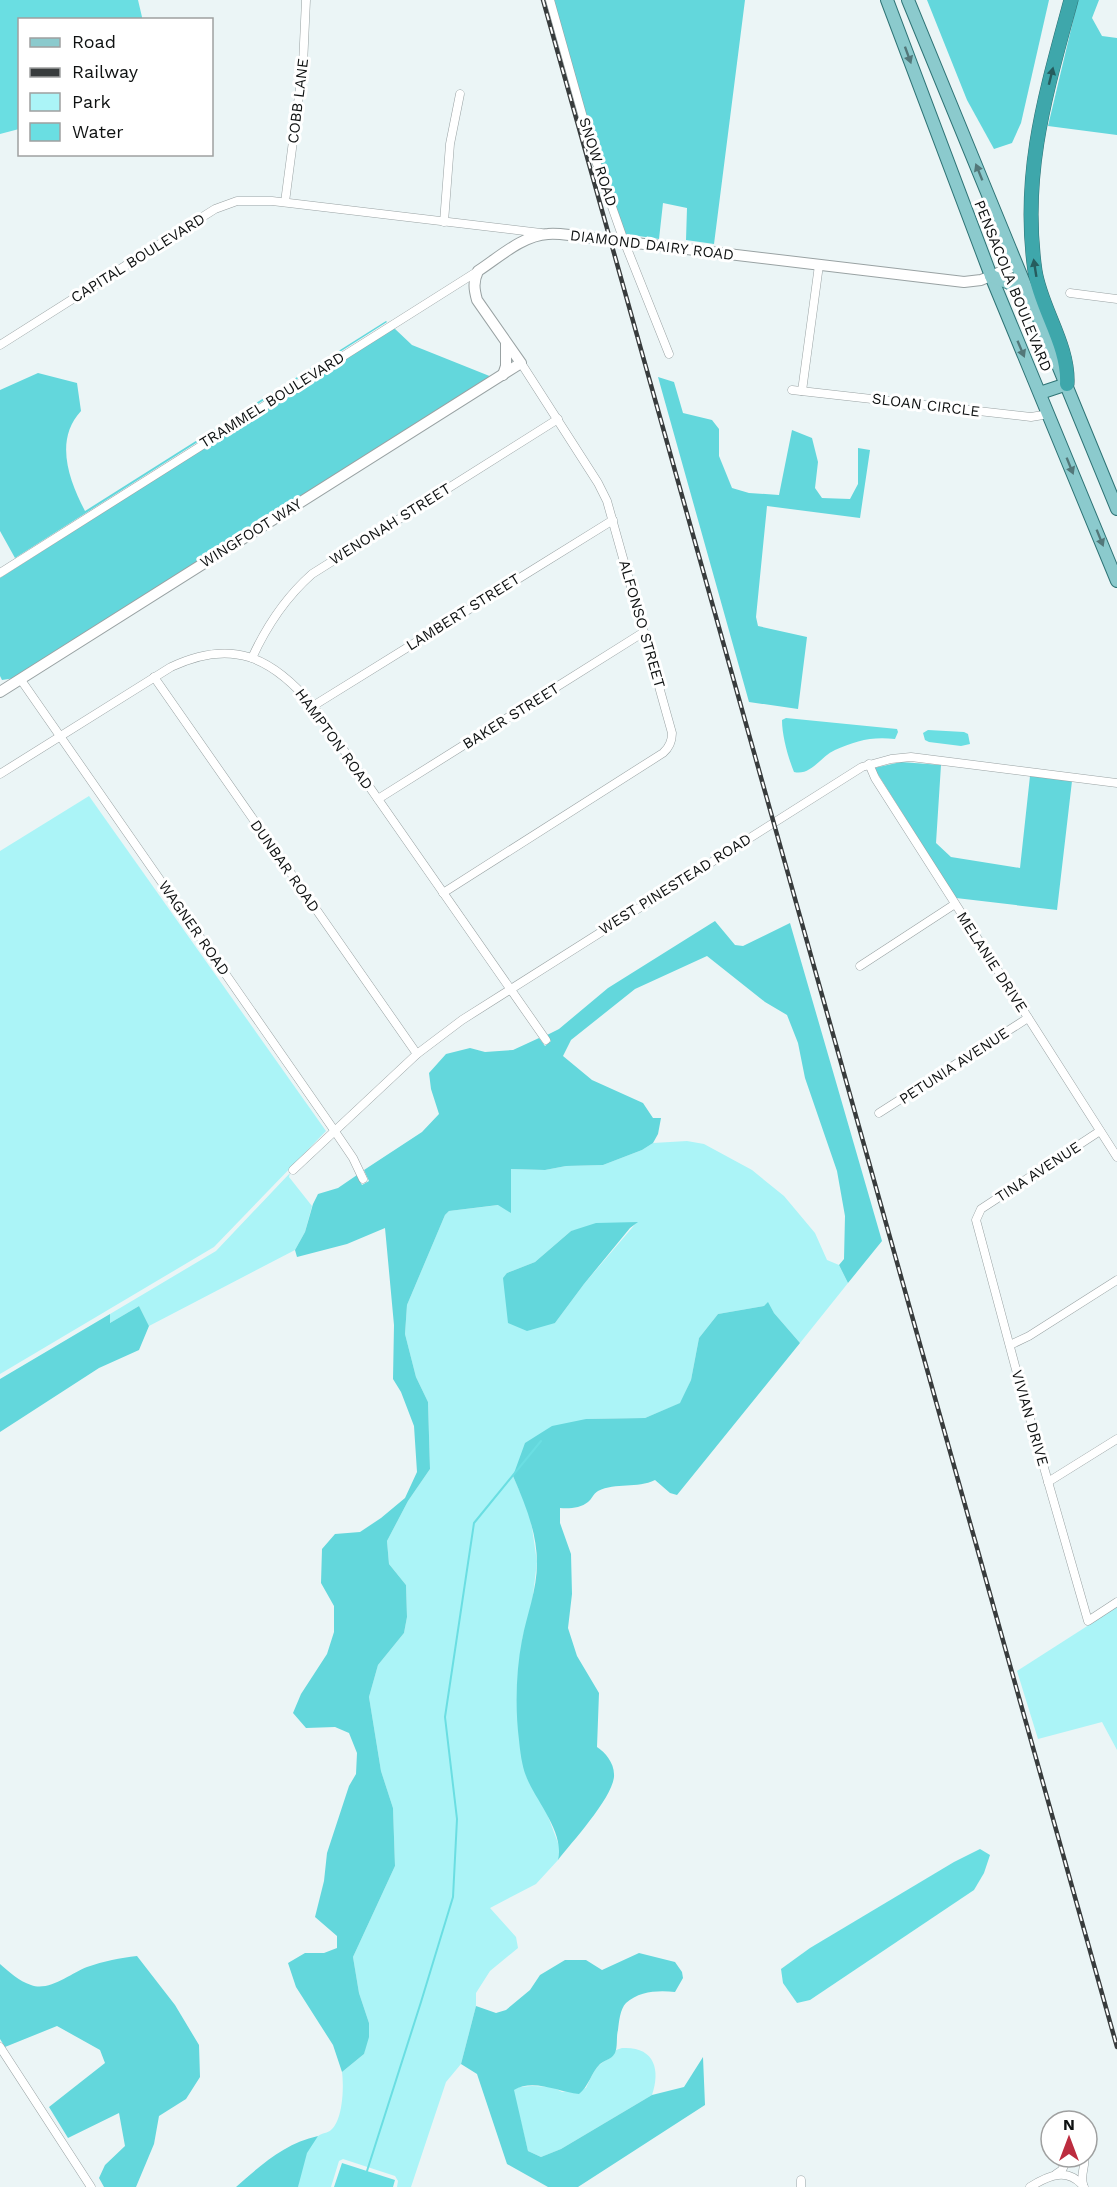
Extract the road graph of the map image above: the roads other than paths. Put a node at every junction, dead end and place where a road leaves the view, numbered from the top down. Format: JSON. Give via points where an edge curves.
{"nodes":[{"id":1,"x":306,"y":0,"type":"edge"},
{"id":2,"x":550,"y":0,"type":"edge"},
{"id":3,"x":887,"y":0,"type":"edge"},
{"id":4,"x":908,"y":0,"type":"edge"},
{"id":5,"x":1071,"y":0,"type":"edge"},
{"id":6,"x":460,"y":94,"type":"dead end"},
{"id":7,"x":285,"y":202,"type":"junction"},
{"id":8,"x":444,"y":222,"type":"junction"},
{"id":9,"x":548,"y":234,"type":"junction"},
{"id":10,"x":624,"y":241,"type":"junction"},
{"id":11,"x":819,"y":265,"type":"junction"},
{"id":12,"x":1017,"y":265,"type":"junction"},
{"id":13,"x":478,"y":271,"type":"junction"},
{"id":14,"x":991,"y":276,"type":"junction"},
{"id":15,"x":1070,"y":293,"type":"dead end"},
{"id":16,"x":1117,"y":299,"type":"edge"},
{"id":17,"x":506,"y":342,"type":"junction"},
{"id":18,"x":0,"y":345,"type":"edge"},
{"id":19,"x":669,"y":354,"type":"dead end"},
{"id":20,"x":521,"y":363,"type":"junction"},
{"id":21,"x":502,"y":375,"type":"junction"},
{"id":22,"x":1063,"y":386,"type":"junction"},
{"id":23,"x":792,"y":390,"type":"dead end"},
{"id":24,"x":802,"y":391,"type":"junction"},
{"id":25,"x":1040,"y":393,"type":"junction"},
{"id":26,"x":1049,"y":414,"type":"junction"},
{"id":27,"x":558,"y":419,"type":"junction"},
{"id":28,"x":1117,"y":509,"type":"edge"},
{"id":29,"x":613,"y":520,"type":"junction"},
{"id":30,"x":0,"y":573,"type":"edge"},
{"id":31,"x":1117,"y":580,"type":"edge"},
{"id":32,"x":644,"y":632,"type":"junction"},
{"id":33,"x":252,"y":658,"type":"junction"},
{"id":34,"x":154,"y":677,"type":"junction"},
{"id":35,"x":21,"y":680,"type":"junction"},
{"id":36,"x":0,"y":692,"type":"edge"},
{"id":37,"x":313,"y":706,"type":"junction"},
{"id":38,"x":60,"y":736,"type":"junction"},
{"id":39,"x":869,"y":764,"type":"junction"},
{"id":40,"x":0,"y":774,"type":"edge"},
{"id":41,"x":1117,"y":783,"type":"edge"},
{"id":42,"x":378,"y":799,"type":"junction"},
{"id":43,"x":443,"y":893,"type":"junction"},
{"id":44,"x":955,"y":904,"type":"junction"},
{"id":45,"x":860,"y":966,"type":"dead end"},
{"id":46,"x":510,"y":989,"type":"junction"},
{"id":47,"x":1028,"y":1018,"type":"junction"},
{"id":48,"x":546,"y":1040,"type":"dead end"},
{"id":49,"x":417,"y":1054,"type":"junction"},
{"id":50,"x":879,"y":1113,"type":"dead end"},
{"id":51,"x":334,"y":1130,"type":"junction"},
{"id":52,"x":1100,"y":1131,"type":"junction"},
{"id":53,"x":1117,"y":1157,"type":"edge"},
{"id":54,"x":293,"y":1170,"type":"dead end"},
{"id":55,"x":363,"y":1179,"type":"dead end"},
{"id":56,"x":977,"y":1215,"type":"joint"},
{"id":57,"x":1117,"y":1280,"type":"edge"},
{"id":58,"x":1010,"y":1345,"type":"junction"},
{"id":59,"x":1117,"y":1439,"type":"edge"},
{"id":60,"x":1048,"y":1482,"type":"junction"},
{"id":61,"x":1117,"y":1602,"type":"edge"},
{"id":62,"x":0,"y":2047,"type":"edge"},
{"id":63,"x":1062,"y":2169,"type":"edge"},
{"id":64,"x":1082,"y":2169,"type":"edge"},
{"id":65,"x":1056,"y":2174,"type":"junction"},
{"id":66,"x":1084,"y":2186,"type":"edge"},
{"id":67,"x":91,"y":2187,"type":"edge"},
{"id":68,"x":1030,"y":2187,"type":"edge"}],
"edges":[{"from":1,"to":7,"type":"street","name":"COBB LANE","via":[[303,65]]},
{"from":2,"to":10,"type":"street","name":"SNOW ROAD","via":[[593,153]]},
{"from":3,"to":14,"type":"main road","name":"PENSACOLA BOULEVARD","one_way":true},
{"from":12,"to":4,"type":"main road","name":"PENSACOLA BOULEVARD","one_way":true},
{"from":22,"to":5,"type":"highway","one_way":true,"via":[[1068,368],[1036,276],[1030,210],[1040,122]]},
{"from":6,"to":8,"type":"street","via":[[450,144]]},
{"from":7,"to":8,"type":"street","name":"DIAMOND DAIRY ROAD"},
{"from":7,"to":18,"type":"street","name":"CAPITAL BOULEVARD","via":[[237,201],[215,209]]},
{"from":8,"to":9,"type":"street","name":"DIAMOND DAIRY ROAD"},
{"from":9,"to":10,"type":"street","name":"DIAMOND DAIRY ROAD"},
{"from":9,"to":13,"type":"street","name":"TRAMMEL BOULEVARD","via":[[524,242]]},
{"from":10,"to":11,"type":"street","name":"DIAMOND DAIRY ROAD"},
{"from":10,"to":19,"type":"street","name":"SNOW ROAD"},
{"from":11,"to":14,"type":"street","name":"DIAMOND DAIRY ROAD","via":[[964,282]]},
{"from":11,"to":24,"type":"street"},
{"from":12,"to":14,"type":"street","name":"DIAMOND DAIRY ROAD"},
{"from":12,"to":22,"type":"main road","name":"PENSACOLA BOULEVARD"},
{"from":13,"to":17,"type":"street","name":"ALFONSO STREET","via":[[474,279],[477,300]]},
{"from":13,"to":30,"type":"street","name":"TRAMMEL BOULEVARD"},
{"from":14,"to":22,"type":"main road","via":[[1012,282],[1021,290]]},
{"from":14,"to":25,"type":"main road","name":"PENSACOLA BOULEVARD","one_way":true},
{"from":15,"to":16,"type":"street"},
{"from":17,"to":20,"type":"street","name":"ALFONSO STREET"},
{"from":17,"to":21,"type":"street"},
{"from":20,"to":21,"type":"street","name":"WINGFOOT WAY"},
{"from":20,"to":27,"type":"street","name":"ALFONSO STREET"},
{"from":21,"to":35,"type":"street","name":"WINGFOOT WAY"},
{"from":22,"to":25,"type":"main road"},
{"from":22,"to":28,"type":"main road","name":"PENSACOLA BOULEVARD"},
{"from":23,"to":24,"type":"street","name":"SLOAN CIRCLE"},
{"from":24,"to":26,"type":"street","name":"SLOAN CIRCLE","via":[[1031,417]]},
{"from":25,"to":26,"type":"main road","name":"PENSACOLA BOULEVARD"},
{"from":26,"to":31,"type":"main road","name":"PENSACOLA BOULEVARD","one_way":true},
{"from":27,"to":29,"type":"street","name":"ALFONSO STREET","via":[[598,483]]},
{"from":27,"to":33,"type":"street","name":"WENONAH STREET","via":[[312,574],[285,600]]},
{"from":29,"to":32,"type":"street","name":"ALFONSO STREET"},
{"from":29,"to":37,"type":"street","name":"LAMBERT STREET"},
{"from":32,"to":42,"type":"street","name":"BAKER STREET"},
{"from":32,"to":43,"type":"street","name":"ALFONSO STREET","via":[[672,733],[666,751]]},
{"from":33,"to":34,"type":"street","name":"HAMPTON ROAD","via":[[226,653],[199,656]]},
{"from":33,"to":37,"type":"street","name":"HAMPTON ROAD","via":[[283,674]]},
{"from":34,"to":38,"type":"street","name":"HAMPTON ROAD"},
{"from":34,"to":49,"type":"street","name":"DUNBAR ROAD"},
{"from":35,"to":36,"type":"street","name":"WINGFOOT WAY"},
{"from":35,"to":38,"type":"street","name":"WAGNER ROAD"},
{"from":37,"to":42,"type":"street","name":"HAMPTON ROAD"},
{"from":38,"to":40,"type":"street","name":"HAMPTON ROAD"},
{"from":38,"to":51,"type":"street","name":"WAGNER ROAD"},
{"from":39,"to":41,"type":"street","name":"WEST PINESTEAD ROAD","via":[[926,758]]},
{"from":39,"to":44,"type":"street","name":"MELANIE DRIVE"},
{"from":39,"to":46,"type":"street","name":"WEST PINESTEAD ROAD","via":[[844,776]]},
{"from":42,"to":43,"type":"street","name":"HAMPTON ROAD"},
{"from":43,"to":46,"type":"street","name":"HAMPTON ROAD"},
{"from":44,"to":45,"type":"street"},
{"from":44,"to":47,"type":"street","name":"MELANIE DRIVE"},
{"from":46,"to":48,"type":"street","name":"HAMPTON ROAD"},
{"from":46,"to":49,"type":"street","name":"WEST PINESTEAD ROAD"},
{"from":47,"to":50,"type":"street","name":"PETUNIA AVENUE"},
{"from":47,"to":52,"type":"street","name":"MELANIE DRIVE"},
{"from":49,"to":51,"type":"street","name":"WEST PINESTEAD ROAD"},
{"from":51,"to":54,"type":"street","name":"WEST PINESTEAD ROAD"},
{"from":51,"to":55,"type":"street","name":"WAGNER ROAD"},
{"from":52,"to":53,"type":"street","name":"MELANIE DRIVE"},
{"from":52,"to":56,"type":"street","name":"TINA AVENUE"},
{"from":56,"to":58,"type":"street","name":"VIVIAN DRIVE"},
{"from":57,"to":58,"type":"street"},
{"from":58,"to":60,"type":"street","name":"VIVIAN DRIVE"},
{"from":59,"to":60,"type":"street"},
{"from":60,"to":61,"type":"street","name":"VIVIAN DRIVE","via":[[1088,1621]]},
{"from":62,"to":67,"type":"street"},
{"from":63,"to":65,"type":"street"},
{"from":64,"to":66,"type":"street"},
{"from":65,"to":66,"type":"street","via":[[1071,2176]]},
{"from":65,"to":68,"type":"street"}]}
